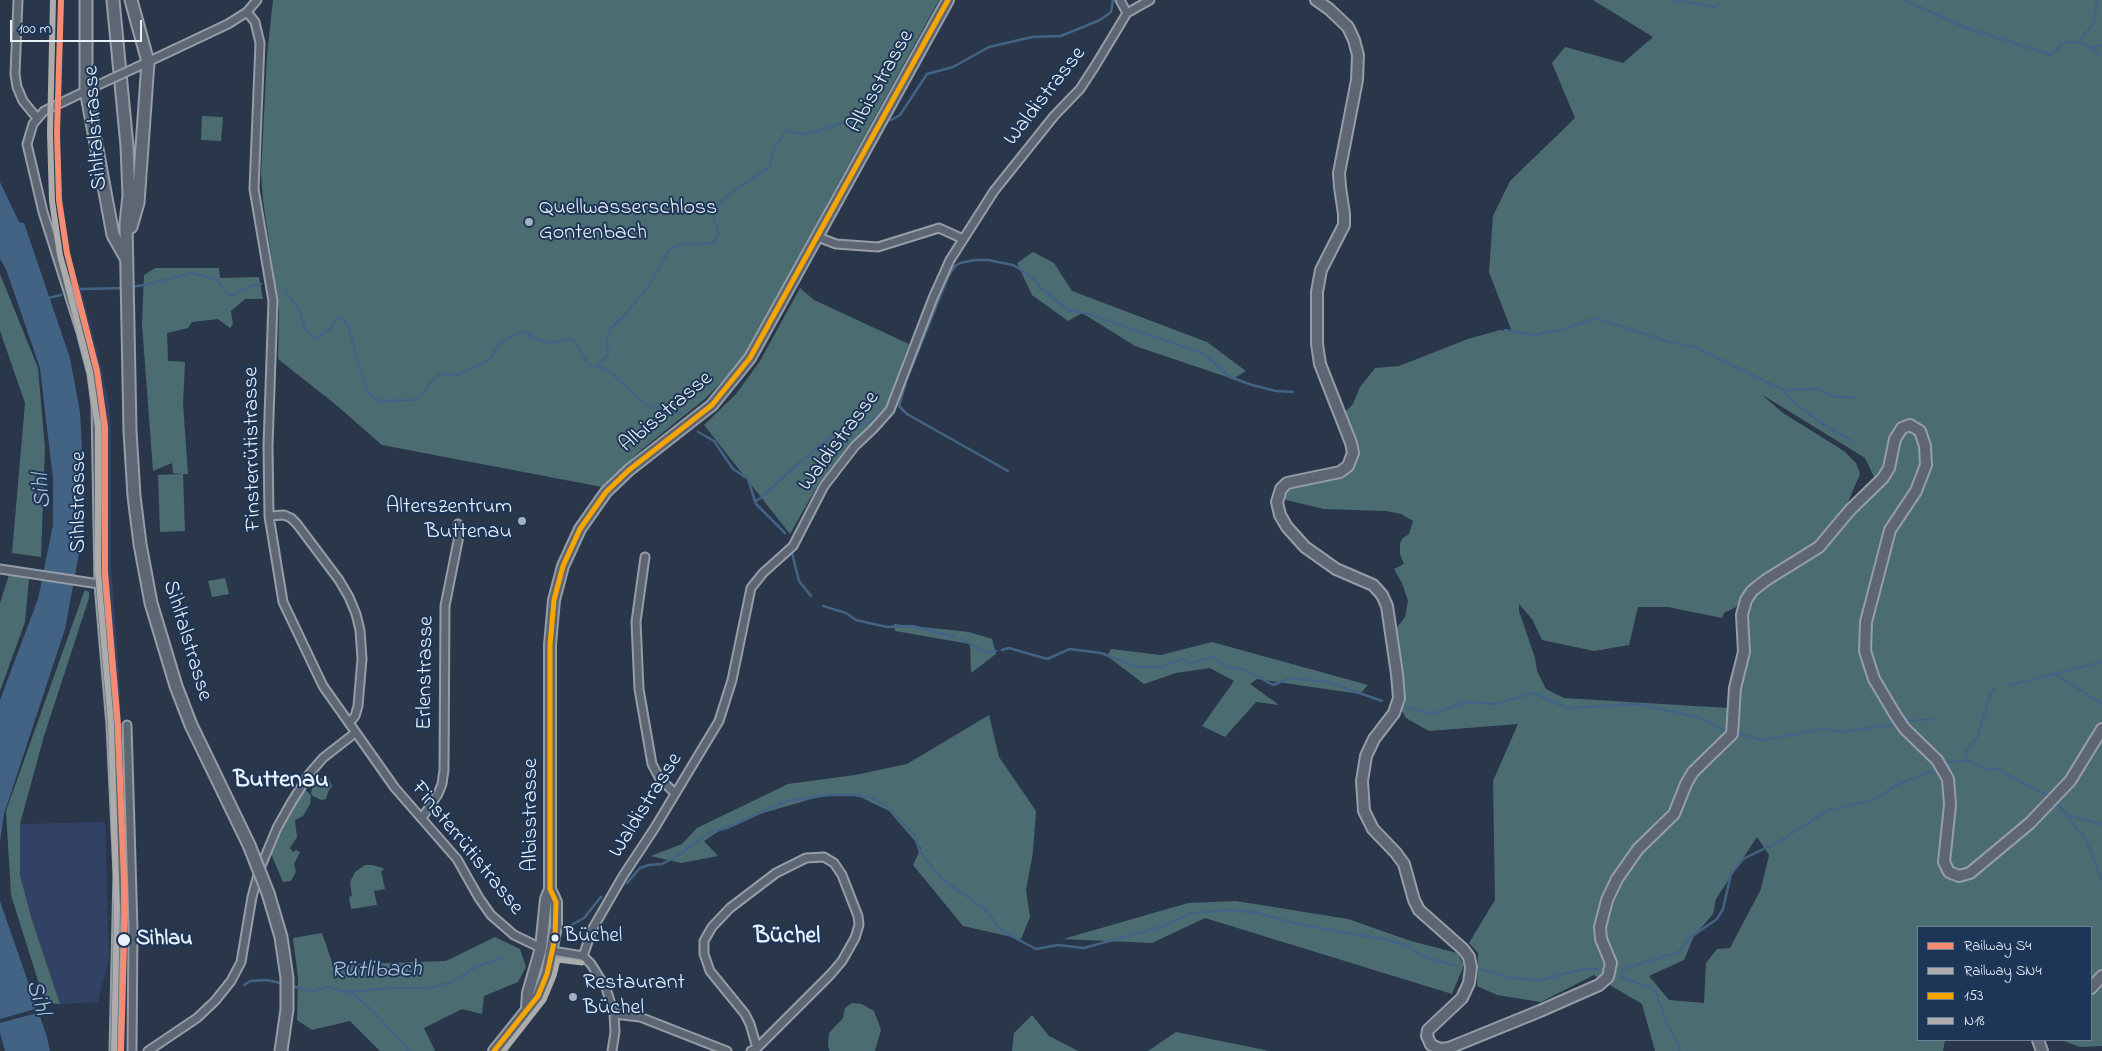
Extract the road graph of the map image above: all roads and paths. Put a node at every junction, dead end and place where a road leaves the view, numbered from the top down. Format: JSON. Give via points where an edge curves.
{"nodes":[{"id":1,"x":18,"y":0,"type":"edge"},
{"id":2,"x":86,"y":0,"type":"edge"},
{"id":3,"x":105,"y":0,"type":"edge"},
{"id":4,"x":113,"y":0,"type":"edge"},
{"id":5,"x":131,"y":0,"type":"edge"},
{"id":6,"x":257,"y":0,"type":"edge"},
{"id":7,"x":948,"y":0,"type":"edge"},
{"id":8,"x":1120,"y":0,"type":"edge"},
{"id":9,"x":1150,"y":0,"type":"edge"},
{"id":10,"x":1316,"y":0,"type":"edge"},
{"id":11,"x":247,"y":12,"type":"junction"},
{"id":12,"x":1127,"y":13,"type":"junction"},
{"id":13,"x":148,"y":62,"type":"junction"},
{"id":14,"x":91,"y":88,"type":"junction"},
{"id":15,"x":37,"y":118,"type":"junction"},
{"id":16,"x":126,"y":223,"type":"junction"},
{"id":17,"x":818,"y":237,"type":"junction"},
{"id":18,"x":963,"y":239,"type":"junction"},
{"id":19,"x":126,"y":242,"type":"junction"},
{"id":20,"x":126,"y":260,"type":"junction"},
{"id":21,"x":269,"y":516,"type":"junction"},
{"id":22,"x":458,"y":524,"type":"dead end"},
{"id":23,"x":645,"y":557,"type":"dead end"},
{"id":24,"x":0,"y":568,"type":"edge"},
{"id":25,"x":99,"y":584,"type":"junction"},
{"id":26,"x":349,"y":723,"type":"junction"},
{"id":27,"x":127,"y":725,"type":"dead end"},
{"id":28,"x":2102,"y":729,"type":"edge"},
{"id":29,"x":355,"y":733,"type":"junction"},
{"id":30,"x":675,"y":793,"type":"junction"},
{"id":31,"x":422,"y":818,"type":"junction"},
{"id":32,"x":550,"y":889,"type":"junction"},
{"id":33,"x":541,"y":948,"type":"junction"},
{"id":34,"x":552,"y":951,"type":"junction"},
{"id":35,"x":582,"y":956,"type":"junction"},
{"id":36,"x":2102,"y":976,"type":"edge"},
{"id":37,"x":2092,"y":987,"type":"edge"},
{"id":38,"x":527,"y":1007,"type":"junction"},
{"id":39,"x":614,"y":1014,"type":"junction"},
{"id":40,"x":754,"y":1049,"type":"edge"},
{"id":41,"x":114,"y":1051,"type":"edge"},
{"id":42,"x":132,"y":1051,"type":"edge"},
{"id":43,"x":148,"y":1051,"type":"edge"},
{"id":44,"x":282,"y":1051,"type":"edge"},
{"id":45,"x":494,"y":1051,"type":"edge"},
{"id":46,"x":612,"y":1051,"type":"edge"},
{"id":47,"x":726,"y":1051,"type":"edge"}],
"edges":[{"from":1,"to":15,"type":"street","via":[[17,87],[23,101]]},
{"from":2,"to":14,"type":"main road"},
{"from":3,"to":16,"type":"main road","name":"Sihltalstrasse","via":[[117,99]]},
{"from":4,"to":16,"type":"main road","name":"Sihltalstrasse","via":[[127,146],[129,196]]},
{"from":5,"to":13,"type":"main road"},
{"from":6,"to":11,"type":"street"},
{"from":7,"to":17,"type":"street","name":"Albisstrasse"},
{"from":8,"to":12,"type":"street"},
{"from":9,"to":12,"type":"street"},
{"from":10,"to":28,"type":"street","via":[[1348,27],[1358,55],[1357,80],[1340,173],[1344,225],[1321,270],[1317,292],[1320,364],[1353,453],[1348,466],[1340,472],[1287,483],[1280,489],[1277,502],[1283,521],[1305,547],[1336,569],[1373,585],[1387,606],[1399,698],[1394,713],[1374,739],[1366,756],[1362,781],[1364,811],[1373,829],[1404,864],[1419,910],[1464,949],[1471,967],[1469,983],[1462,998],[1428,1030],[1431,1045],[1449,1048],[1602,984],[1608,977],[1611,963],[1601,939],[1600,927],[1617,878],[1638,849],[1674,814],[1693,772],[1732,734],[1735,688],[1744,652],[1742,615],[1746,600],[1766,580],[1823,543],[1850,510],[1883,478],[1889,468],[1899,430],[1910,426],[1917,428],[1922,435],[1926,465],[1916,491],[1890,530],[1866,622],[1863,651],[1874,679],[1896,716],[1905,729],[1933,754],[1945,772],[1950,787],[1946,868],[1955,876],[1970,873],[2041,812],[2070,781]]},
{"from":11,"to":13,"type":"street"},
{"from":11,"to":21,"type":"street","name":"Finsterrütistrasse","via":[[255,22],[260,43],[254,189],[273,301]]},
{"from":12,"to":18,"type":"street","name":"Waldistrasse","via":[[1080,89],[1004,177]]},
{"from":13,"to":14,"type":"street","bridge":true},
{"from":13,"to":19,"type":"main road","via":[[138,203]]},
{"from":14,"to":15,"type":"street","via":[[53,106]]},
{"from":14,"to":20,"type":"main road","via":[[113,235]]},
{"from":15,"to":25,"type":"street","name":"Sihlstrasse","via":[[28,138],[28,151],[43,212],[74,305],[94,391],[98,441]]},
{"from":16,"to":19,"type":"main road","name":"Sihltalstrasse"},
{"from":17,"to":18,"type":"street","via":[[836,244],[878,247],[939,228]]},
{"from":17,"to":32,"type":"street","name":"Albisstrasse","via":[[741,371],[712,404],[606,492],[580,529],[563,566],[554,600],[550,645]]},
{"from":18,"to":30,"type":"street","name":"Waldistrasse","via":[[933,298],[890,410],[855,446],[824,486],[793,546],[751,588],[727,700],[708,742]]},
{"from":19,"to":20,"type":"main road","name":"Sihltalstrasse"},
{"from":20,"to":44,"type":"main road","name":"Sihltalstrasse","bridge":true,"via":[[134,496],[151,602],[184,708],[249,845],[268,893],[283,947],[287,978]]},
{"from":21,"to":26,"type":"street","name":"Finsterrütistrasse","via":[[283,602],[323,686]]},
{"from":21,"to":26,"type":"street","via":[[284,515],[297,524],[339,580],[356,614],[362,644],[361,668],[356,716]]},
{"from":22,"to":31,"type":"street","name":"Erlenstrasse","via":[[459,536],[445,606],[444,770],[438,794]]},
{"from":23,"to":30,"type":"street","via":[[636,622],[639,689],[652,764],[660,779]]},
{"from":24,"to":25,"type":"street"},
{"from":25,"to":41,"type":"street","name":"Sihlstrasse","via":[[111,725],[118,874]]},
{"from":26,"to":29,"type":"street","name":"Finsterrütistrasse"},
{"from":27,"to":42,"type":"street","via":[[133,930]]},
{"from":29,"to":31,"type":"street","name":"Finsterrütistrasse","via":[[395,788]]},
{"from":29,"to":43,"type":"street","via":[[323,758],[290,803],[258,871],[241,962],[231,981],[197,1018]]},
{"from":30,"to":35,"type":"street","name":"Waldistrasse","via":[[593,928]]},
{"from":31,"to":33,"type":"street","name":"Finsterrütistrasse","via":[[457,859],[492,915],[514,935]]},
{"from":32,"to":33,"type":"street","name":"Albisstrasse"},
{"from":32,"to":34,"type":"street","name":"Albisstrasse","via":[[556,910]]},
{"from":33,"to":34,"type":"street"},
{"from":33,"to":38,"type":"street","name":"Albisstrasse"},
{"from":34,"to":35,"type":"street"},
{"from":34,"to":38,"type":"street","name":"Albisstrasse","via":[[538,996]]},
{"from":35,"to":39,"type":"street","via":[[606,988]]},
{"from":36,"to":37,"type":"street"},
{"from":38,"to":45,"type":"street","name":"Albisstrasse"},
{"from":39,"to":46,"type":"street"},
{"from":39,"to":47,"type":"street","via":[[640,1017]]},
{"from":40,"to":40,"type":"street","via":[[830,975],[858,932],[858,916],[842,875],[834,863],[824,857],[806,858],[776,872],[730,908],[704,941],[704,954],[710,971],[745,1014]]}]}
